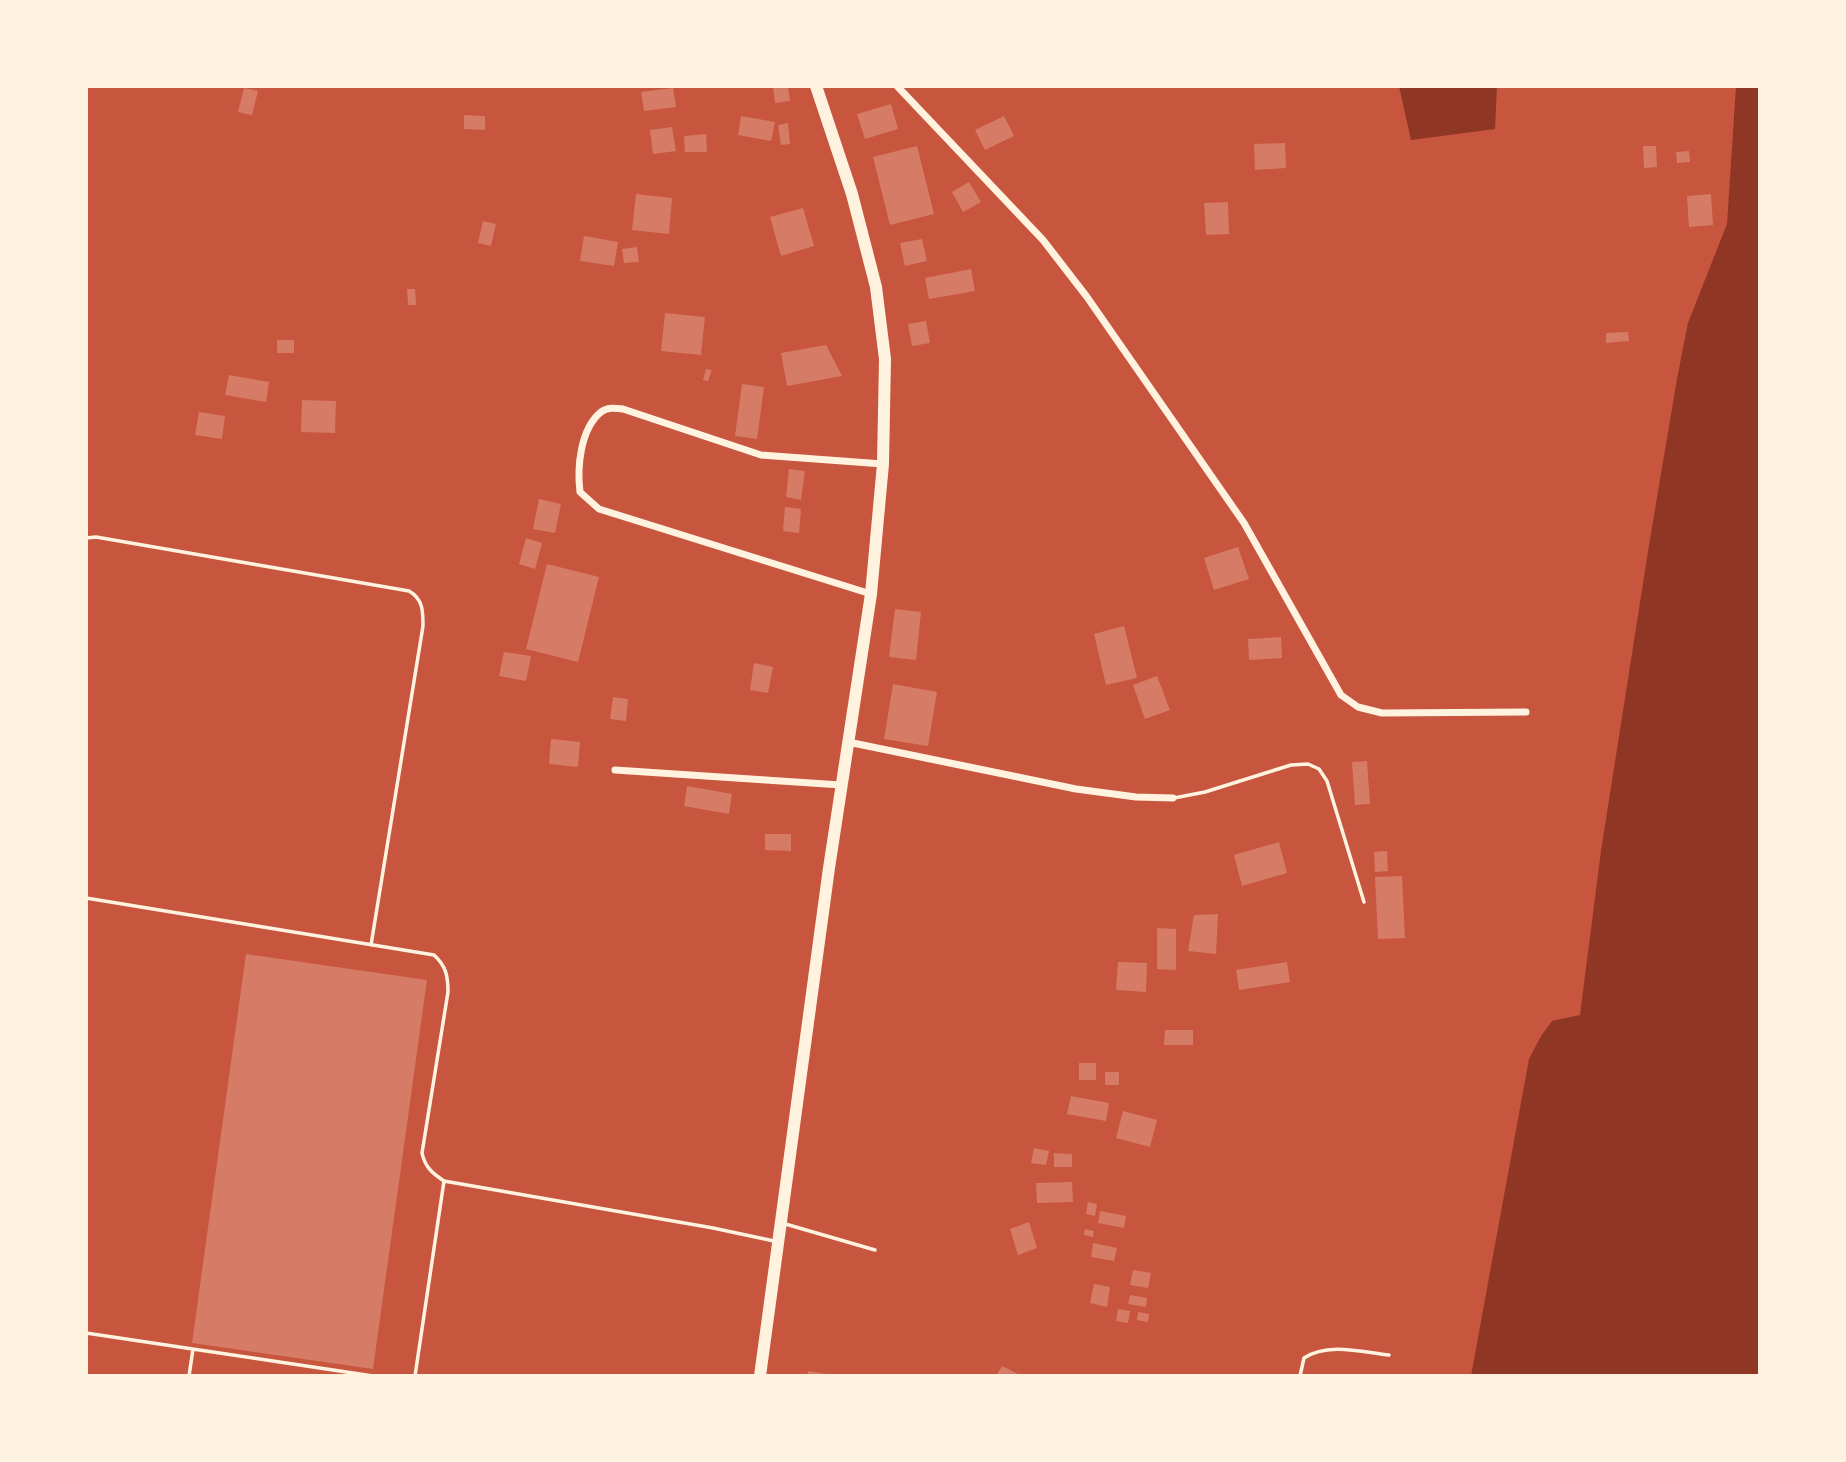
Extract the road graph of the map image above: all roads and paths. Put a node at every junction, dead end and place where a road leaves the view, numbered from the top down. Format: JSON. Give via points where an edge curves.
{"nodes":[{"id":1,"x":816,"y":86,"type":"edge"},
{"id":2,"x":898,"y":86,"type":"edge"},
{"id":3,"x":883,"y":464,"type":"junction"},
{"id":4,"x":86,"y":538,"type":"edge"},
{"id":5,"x":871,"y":594,"type":"junction"},
{"id":6,"x":1526,"y":712,"type":"dead end"},
{"id":7,"x":848,"y":741,"type":"junction"},
{"id":8,"x":615,"y":770,"type":"dead end"},
{"id":9,"x":841,"y":785,"type":"junction"},
{"id":10,"x":1173,"y":798,"type":"joint"},
{"id":11,"x":86,"y":898,"type":"edge"},
{"id":12,"x":1364,"y":902,"type":"dead end"},
{"id":13,"x":372,"y":945,"type":"junction"},
{"id":14,"x":444,"y":1181,"type":"junction"},
{"id":15,"x":780,"y":1222,"type":"junction"},
{"id":16,"x":778,"y":1242,"type":"junction"},
{"id":17,"x":875,"y":1250,"type":"dead end"},
{"id":18,"x":86,"y":1333,"type":"edge"},
{"id":19,"x":193,"y":1349,"type":"junction"},
{"id":20,"x":1389,"y":1355,"type":"dead end"},
{"id":21,"x":189,"y":1376,"type":"edge"},
{"id":22,"x":373,"y":1376,"type":"edge"},
{"id":23,"x":415,"y":1376,"type":"edge"},
{"id":24,"x":760,"y":1376,"type":"edge"},
{"id":25,"x":1300,"y":1376,"type":"edge"}],
"edges":[{"from":1,"to":3,"type":"highway","via":[[852,194],[876,287],[885,359]]},
{"from":2,"to":6,"type":"street","via":[[1043,240],[1087,297],[1244,523],[1341,695],[1358,707],[1382,713]]},
{"from":3,"to":5,"type":"highway"},
{"from":3,"to":5,"type":"street","via":[[761,455],[611,408],[602,411],[590,426],[578,476],[580,492],[599,509]]},
{"from":4,"to":13,"type":"lane","via":[[164,548],[418,596],[423,626]]},
{"from":5,"to":7,"type":"highway"},
{"from":7,"to":9,"type":"highway"},
{"from":7,"to":10,"type":"street","via":[[1076,789]]},
{"from":8,"to":9,"type":"street"},
{"from":9,"to":15,"type":"highway"},
{"from":10,"to":12,"type":"lane","via":[[1291,765],[1319,769],[1327,781]]},
{"from":11,"to":13,"type":"lane"},
{"from":13,"to":14,"type":"lane","via":[[434,955],[449,977],[422,1141],[424,1164]]},
{"from":14,"to":16,"type":"lane"},
{"from":14,"to":23,"type":"lane"},
{"from":15,"to":16,"type":"highway"},
{"from":15,"to":17,"type":"lane"},
{"from":16,"to":24,"type":"highway"},
{"from":18,"to":19,"type":"lane"},
{"from":19,"to":21,"type":"lane"},
{"from":19,"to":22,"type":"lane"},
{"from":20,"to":25,"type":"path","via":[[1314,1351],[1304,1358]]}]}
